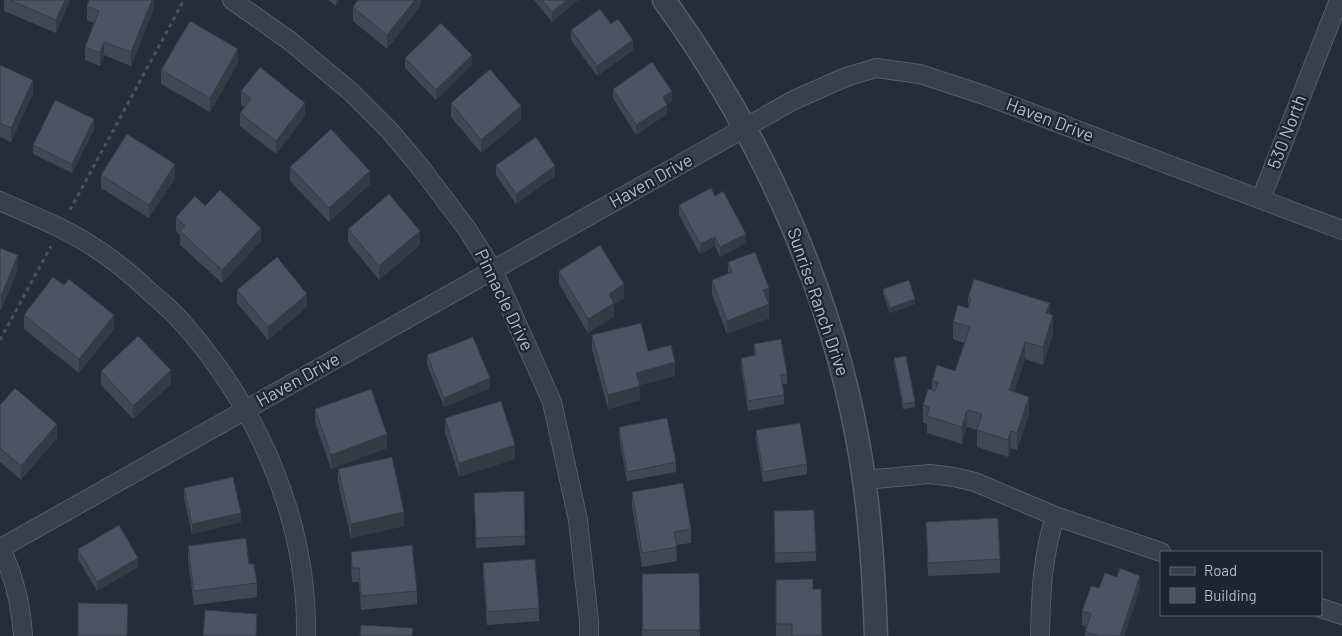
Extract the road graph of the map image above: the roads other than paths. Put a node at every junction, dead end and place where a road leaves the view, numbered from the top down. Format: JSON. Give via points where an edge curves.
{"nodes":[{"id":1,"x":232,"y":0,"type":"edge"},
{"id":2,"x":664,"y":0,"type":"edge"},
{"id":3,"x":1339,"y":0,"type":"edge"},
{"id":4,"x":744,"y":128,"type":"junction"},
{"id":5,"x":1261,"y":199,"type":"junction"},
{"id":6,"x":0,"y":201,"type":"edge"},
{"id":7,"x":1342,"y":230,"type":"edge"},
{"id":8,"x":493,"y":270,"type":"junction"},
{"id":9,"x":246,"y":409,"type":"junction"},
{"id":10,"x":864,"y":480,"type":"junction"},
{"id":11,"x":1055,"y":516,"type":"junction"},
{"id":12,"x":0,"y":547,"type":"edge"},
{"id":13,"x":1160,"y":552,"type":"edge"},
{"id":14,"x":1322,"y":608,"type":"edge"},
{"id":15,"x":1342,"y":615,"type":"edge"},
{"id":16,"x":23,"y":636,"type":"edge"},
{"id":17,"x":306,"y":636,"type":"edge"},
{"id":18,"x":589,"y":636,"type":"edge"},
{"id":19,"x":876,"y":636,"type":"edge"},
{"id":20,"x":1040,"y":636,"type":"edge"}],
"edges":[{"from":1,"to":8,"type":"street","name":"Pinnacle Drive","via":[[290,41],[351,92],[390,131],[467,229]]},
{"from":2,"to":4,"type":"street","name":"Sunrise Ranch Drive","via":[[713,72]]},
{"from":3,"to":5,"type":"street","name":"530 North"},
{"from":4,"to":5,"type":"street","name":"Haven Drive","via":[[794,100],[846,77],[876,68],[920,74]]},
{"from":4,"to":8,"type":"street","name":"Haven Drive"},
{"from":4,"to":10,"type":"street","name":"Sunrise Ranch Drive","via":[[780,198],[822,303],[850,402]]},
{"from":5,"to":7,"type":"street","name":"Haven Drive"},
{"from":6,"to":9,"type":"street","via":[[92,245],[124,268],[181,320],[219,367]]},
{"from":8,"to":9,"type":"street","name":"Haven Drive"},
{"from":8,"to":18,"type":"street","name":"Pinnacle Drive","via":[[552,402],[578,520]]},
{"from":9,"to":12,"type":"street","name":"Haven Drive"},
{"from":9,"to":17,"type":"street","via":[[286,500],[303,576]]},
{"from":10,"to":11,"type":"street","via":[[930,474],[954,477],[975,482]]},
{"from":10,"to":19,"type":"street","name":"Sunrise Ranch Drive"},
{"from":11,"to":13,"type":"street"},
{"from":11,"to":20,"type":"street","via":[[1042,572]]},
{"from":12,"to":16,"type":"street","via":[[14,581],[22,614]]},
{"from":14,"to":15,"type":"street"}]}
